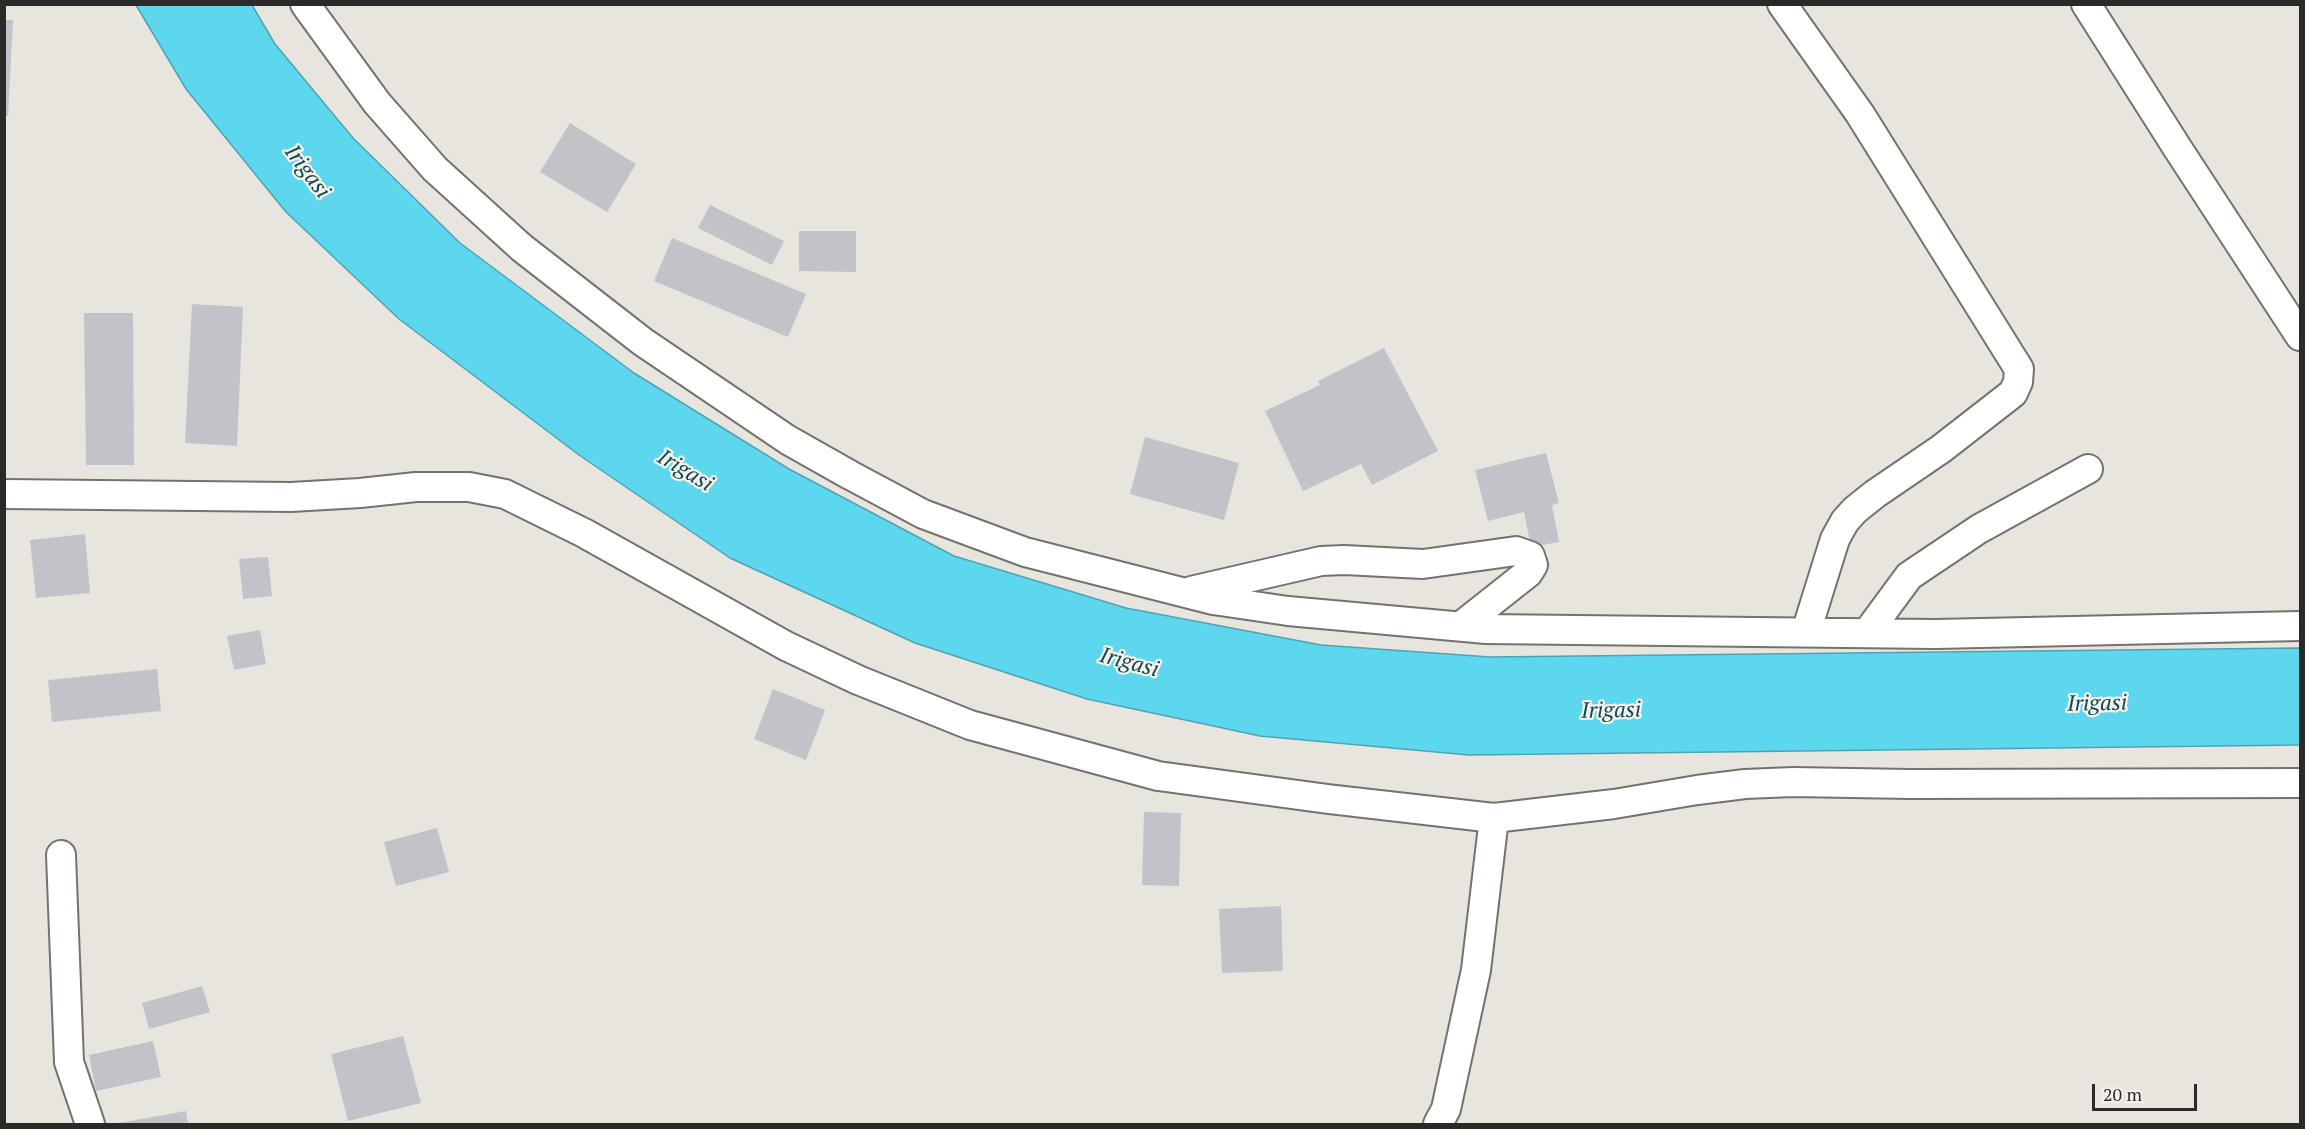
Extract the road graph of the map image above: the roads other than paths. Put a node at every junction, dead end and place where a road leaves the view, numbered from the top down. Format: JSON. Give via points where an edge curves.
{"nodes":[{"id":1,"x":305,"y":4,"type":"edge"},
{"id":2,"x":1782,"y":4,"type":"edge"},
{"id":3,"x":2086,"y":4,"type":"edge"},
{"id":4,"x":2301,"y":336,"type":"edge"},
{"id":5,"x":2088,"y":469,"type":"dead end"},
{"id":6,"x":4,"y":495,"type":"edge"},
{"id":7,"x":1183,"y":592,"type":"junction"},
{"id":8,"x":1461,"y":626,"type":"junction"},
{"id":9,"x":2301,"y":626,"type":"edge"},
{"id":10,"x":1806,"y":632,"type":"junction"},
{"id":11,"x":1867,"y":633,"type":"junction"},
{"id":12,"x":2301,"y":783,"type":"edge"},
{"id":13,"x":1494,"y":818,"type":"junction"},
{"id":14,"x":62,"y":855,"type":"dead end"},
{"id":15,"x":90,"y":1125,"type":"edge"},
{"id":16,"x":1438,"y":1125,"type":"edge"}],
"edges":[{"from":1,"to":7,"type":"street","via":[[377,103],[435,169],[522,248],[643,342],[788,440],[923,514],[1025,552]]},
{"from":2,"to":10,"type":"street","via":[[1860,114],[2019,369],[2013,393],[1875,494],[1845,522],[1835,539]]},
{"from":3,"to":4,"type":"street"},
{"from":5,"to":11,"type":"street","via":[[1979,529],[1909,576]]},
{"from":6,"to":13,"type":"street","via":[[291,497],[416,487],[469,487],[505,494],[584,533],[786,646],[970,725],[1158,776]]},
{"from":7,"to":8,"type":"street","via":[[1288,611]]},
{"from":7,"to":8,"type":"street","via":[[1321,561],[1423,564],[1516,551],[1530,556],[1533,565],[1528,573]]},
{"from":8,"to":10,"type":"street"},
{"from":9,"to":11,"type":"street"},
{"from":10,"to":11,"type":"street"},
{"from":12,"to":13,"type":"street","via":[[1769,783]]},
{"from":13,"to":16,"type":"street","via":[[1476,970],[1446,1109]]},
{"from":14,"to":15,"type":"street","via":[[69,1062]]}]}
